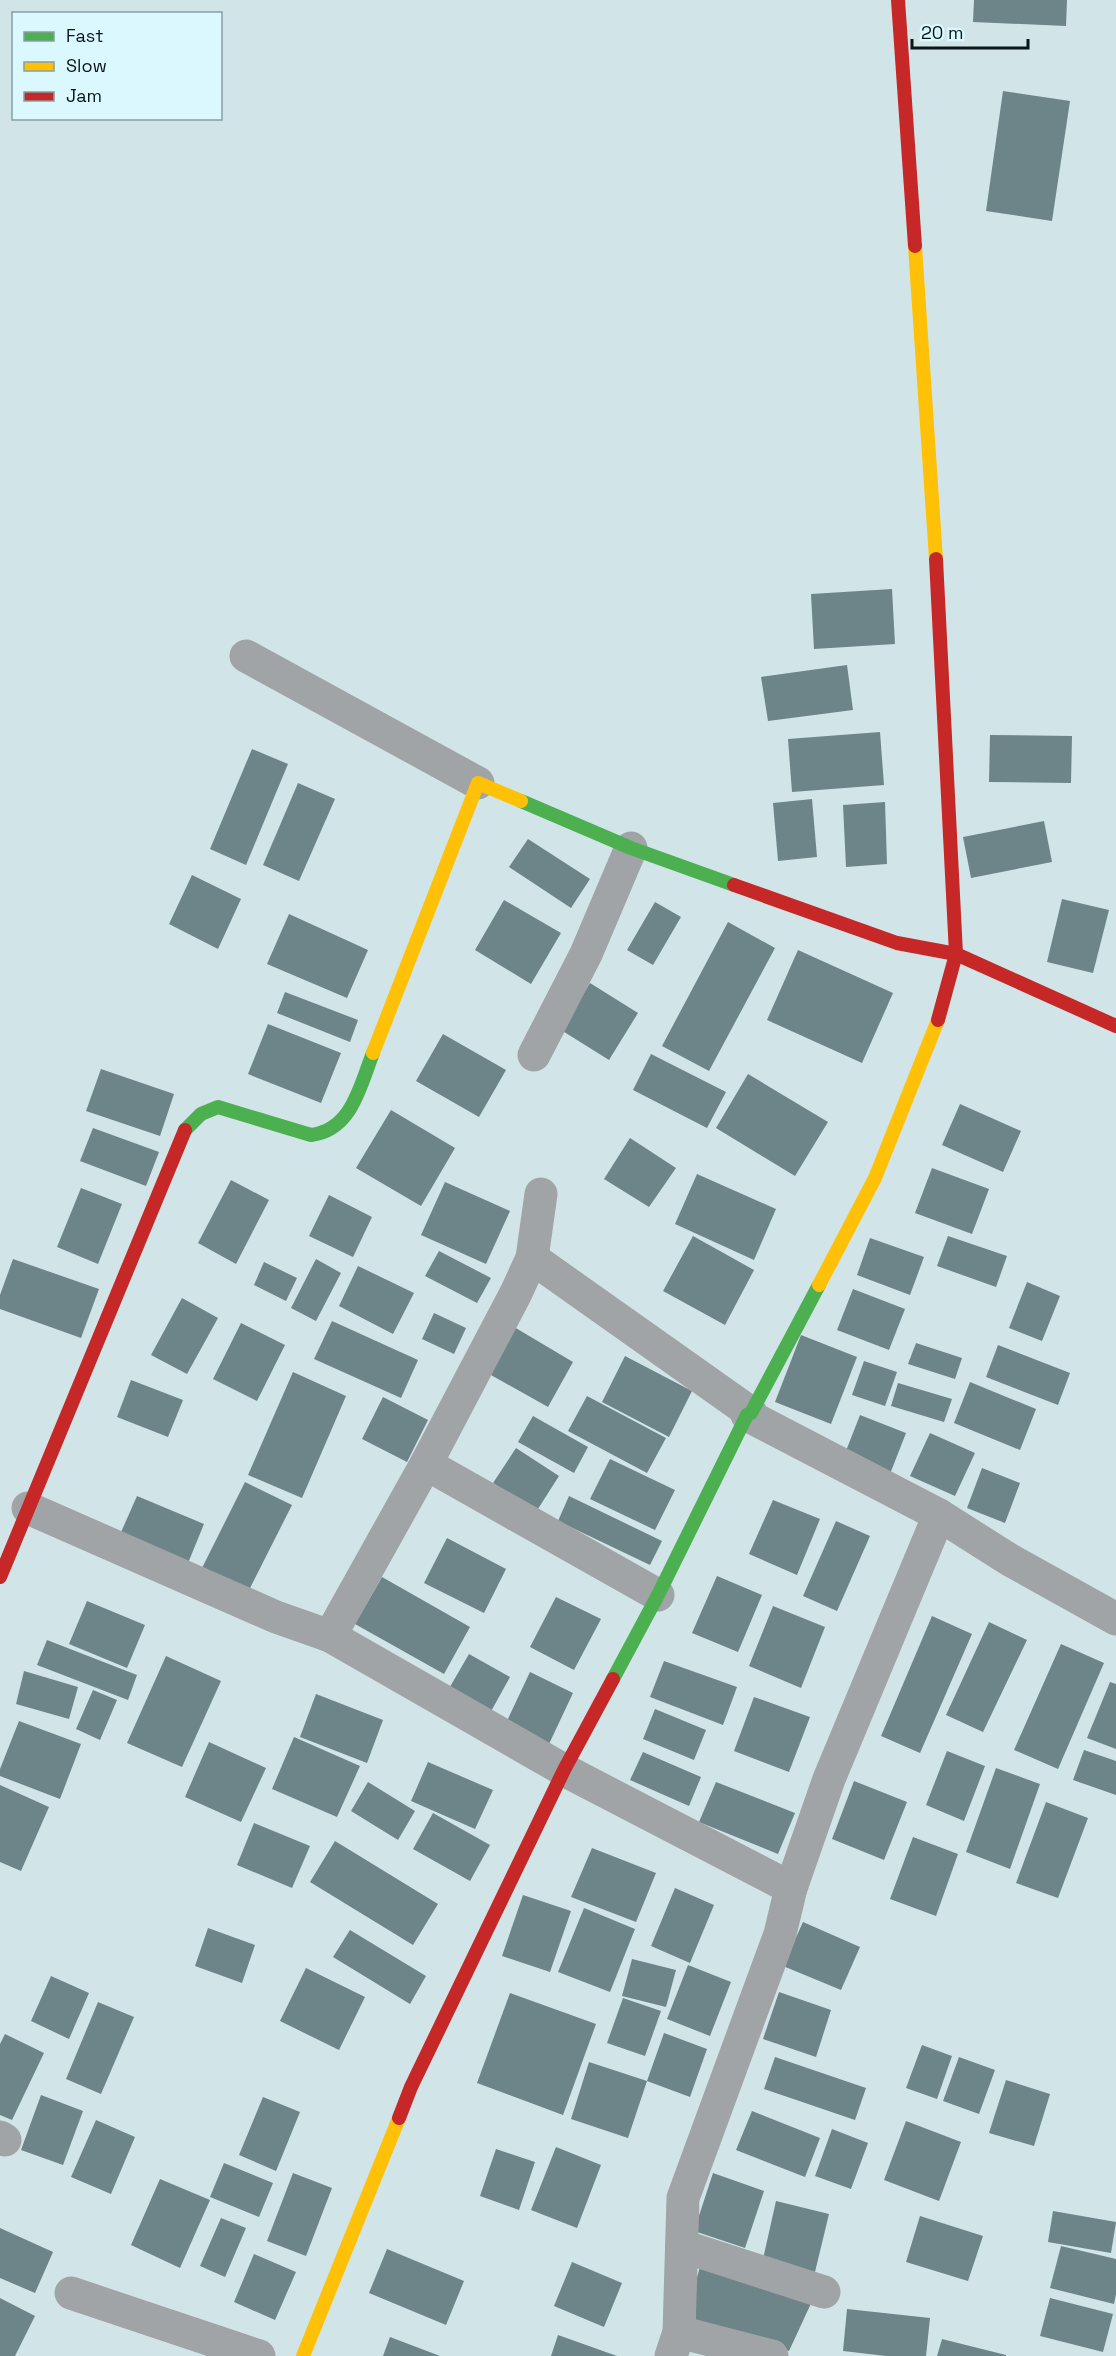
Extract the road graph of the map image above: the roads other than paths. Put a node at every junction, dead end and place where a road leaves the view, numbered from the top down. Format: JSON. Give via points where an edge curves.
{"nodes":[{"id":1,"x":898,"y":0,"type":"edge"},
{"id":2,"x":246,"y":656,"type":"dead end"},
{"id":3,"x":478,"y":783,"type":"junction"},
{"id":4,"x":631,"y":848,"type":"junction"},
{"id":5,"x":956,"y":954,"type":"junction"},
{"id":6,"x":1116,"y":1026,"type":"edge"},
{"id":7,"x":534,"y":1055,"type":"dead end"},
{"id":8,"x":541,"y":1194,"type":"dead end"},
{"id":9,"x":532,"y":1258,"type":"junction"},
{"id":10,"x":749,"y":1414,"type":"junction"},
{"id":11,"x":426,"y":1464,"type":"junction"},
{"id":12,"x":28,"y":1508,"type":"junction"},
{"id":13,"x":939,"y":1515,"type":"junction"},
{"id":14,"x":0,"y":1577,"type":"edge"},
{"id":15,"x":658,"y":1595,"type":"junction"},
{"id":16,"x":1116,"y":1619,"type":"edge"},
{"id":17,"x":330,"y":1636,"type":"junction"},
{"id":18,"x":564,"y":1770,"type":"junction"},
{"id":19,"x":790,"y":1888,"type":"junction"},
{"id":20,"x":682,"y":2246,"type":"junction"},
{"id":21,"x":824,"y":2292,"type":"dead end"},
{"id":22,"x":70,"y":2293,"type":"dead end"},
{"id":23,"x":678,"y":2349,"type":"edge"},
{"id":24,"x":259,"y":2356,"type":"edge"},
{"id":25,"x":303,"y":2356,"type":"edge"},
{"id":26,"x":772,"y":2356,"type":"edge"}],
"edges":[{"from":1,"to":5,"type":"street","via":[[934,514]]},
{"from":2,"to":3,"type":"street"},
{"from":3,"to":4,"type":"street"},
{"from":3,"to":12,"type":"street","via":[[352,1108],[336,1128],[326,1134],[311,1135],[218,1107],[204,1110],[181,1137]]},
{"from":4,"to":5,"type":"street","via":[[897,943]]},
{"from":4,"to":7,"type":"street","via":[[586,954]]},
{"from":5,"to":6,"type":"street"},
{"from":5,"to":10,"type":"street","via":[[937,1024],[875,1178]]},
{"from":8,"to":9,"type":"street"},
{"from":9,"to":10,"type":"street"},
{"from":9,"to":11,"type":"street"},
{"from":10,"to":13,"type":"street"},
{"from":10,"to":15,"type":"street"},
{"from":11,"to":15,"type":"street"},
{"from":11,"to":17,"type":"street"},
{"from":12,"to":14,"type":"street"},
{"from":12,"to":17,"type":"street","via":[[276,1617]]},
{"from":13,"to":16,"type":"street"},
{"from":13,"to":19,"type":"street","via":[[829,1779]]},
{"from":15,"to":18,"type":"street"},
{"from":17,"to":18,"type":"street"},
{"from":18,"to":19,"type":"street"},
{"from":18,"to":25,"type":"street","via":[[411,2087]]},
{"from":19,"to":20,"type":"street","via":[[780,1934],[683,2198]]},
{"from":20,"to":21,"type":"street"},
{"from":20,"to":23,"type":"street"},
{"from":22,"to":24,"type":"street"},
{"from":23,"to":26,"type":"street"}]}
